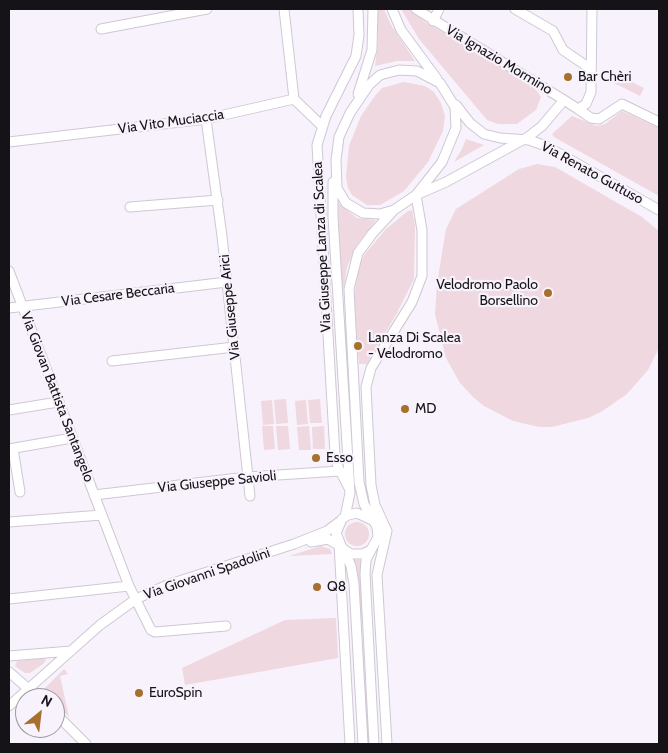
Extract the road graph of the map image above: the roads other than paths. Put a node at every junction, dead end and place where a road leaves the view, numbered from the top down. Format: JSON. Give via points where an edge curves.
{"nodes":[{"id":1,"x":207,"y":9,"type":"edge"},
{"id":2,"x":284,"y":9,"type":"edge"},
{"id":3,"x":358,"y":9,"type":"edge"},
{"id":4,"x":373,"y":9,"type":"edge"},
{"id":5,"x":392,"y":9,"type":"edge"},
{"id":6,"x":416,"y":9,"type":"edge"},
{"id":7,"x":439,"y":9,"type":"edge"},
{"id":8,"x":515,"y":9,"type":"edge"},
{"id":9,"x":592,"y":9,"type":"edge"},
{"id":10,"x":433,"y":21,"type":"junction"},
{"id":11,"x":101,"y":29,"type":"dead end"},
{"id":12,"x":591,"y":69,"type":"junction"},
{"id":13,"x":440,"y":83,"type":"junction"},
{"id":14,"x":452,"y":99,"type":"junction"},
{"id":15,"x":294,"y":100,"type":"junction"},
{"id":16,"x":564,"y":100,"type":"junction"},
{"id":17,"x":578,"y":109,"type":"junction"},
{"id":18,"x":350,"y":113,"type":"junction"},
{"id":19,"x":658,"y":118,"type":"edge"},
{"id":20,"x":206,"y":119,"type":"junction"},
{"id":21,"x":322,"y":126,"type":"junction"},
{"id":22,"x":542,"y":126,"type":"junction"},
{"id":23,"x":523,"y":140,"type":"junction"},
{"id":24,"x":9,"y":142,"type":"edge"},
{"id":25,"x":556,"y":151,"type":"junction"},
{"id":26,"x":336,"y":160,"type":"junction"},
{"id":27,"x":416,"y":195,"type":"junction"},
{"id":28,"x":218,"y":200,"type":"junction"},
{"id":29,"x":130,"y":207,"type":"dead end"},
{"id":30,"x":394,"y":210,"type":"junction"},
{"id":31,"x":659,"y":210,"type":"edge"},
{"id":32,"x":9,"y":271,"type":"edge"},
{"id":33,"x":227,"y":282,"type":"junction"},
{"id":34,"x":21,"y":307,"type":"junction"},
{"id":35,"x":9,"y":308,"type":"edge"},
{"id":36,"x":234,"y":347,"type":"junction"},
{"id":37,"x":112,"y":362,"type":"dead end"},
{"id":38,"x":58,"y":402,"type":"junction"},
{"id":39,"x":9,"y":410,"type":"edge"},
{"id":40,"x":355,"y":414,"type":"junction"},
{"id":41,"x":367,"y":414,"type":"junction"},
{"id":42,"x":72,"y":438,"type":"junction"},
{"id":43,"x":11,"y":449,"type":"edge"},
{"id":44,"x":340,"y":471,"type":"junction"},
{"id":45,"x":247,"y":478,"type":"junction"},
{"id":46,"x":350,"y":490,"type":"junction"},
{"id":47,"x":20,"y":492,"type":"dead end"},
{"id":48,"x":94,"y":495,"type":"junction"},
{"id":49,"x":250,"y":496,"type":"dead end"},
{"id":50,"x":102,"y":515,"type":"junction"},
{"id":51,"x":342,"y":519,"type":"junction"},
{"id":52,"x":372,"y":520,"type":"junction"},
{"id":53,"x":9,"y":522,"type":"edge"},
{"id":54,"x":294,"y":544,"type":"junction"},
{"id":55,"x":340,"y":545,"type":"junction"},
{"id":56,"x":371,"y":550,"type":"junction"},
{"id":57,"x":129,"y":586,"type":"junction"},
{"id":58,"x":9,"y":599,"type":"edge"},
{"id":59,"x":136,"y":599,"type":"junction"},
{"id":60,"x":366,"y":602,"type":"junction"},
{"id":61,"x":226,"y":626,"type":"dead end"},
{"id":62,"x":345,"y":644,"type":"junction"},
{"id":63,"x":381,"y":648,"type":"junction"},
{"id":64,"x":71,"y":651,"type":"junction"},
{"id":65,"x":9,"y":656,"type":"edge"},
{"id":66,"x":9,"y":672,"type":"edge"},
{"id":67,"x":359,"y":682,"type":"junction"},
{"id":68,"x":29,"y":688,"type":"edge"},
{"id":69,"x":31,"y":688,"type":"edge"},
{"id":70,"x":65,"y":723,"type":"edge"},
{"id":71,"x":86,"y":744,"type":"edge"},
{"id":72,"x":350,"y":744,"type":"edge"},
{"id":73,"x":363,"y":744,"type":"edge"},
{"id":74,"x":374,"y":744,"type":"edge"},
{"id":75,"x":387,"y":744,"type":"edge"}],
"edges":[{"from":1,"to":11,"type":"street"},
{"from":2,"to":15,"type":"street"},
{"from":3,"to":21,"type":"street","name":"Via Giuseppe Lanza di Scalea","via":[[356,56]]},
{"from":4,"to":18,"type":"street","via":[[369,61]]},
{"from":5,"to":13,"type":"street","via":[[401,30]]},
{"from":6,"to":10,"type":"street"},
{"from":7,"to":10,"type":"street"},
{"from":8,"to":12,"type":"street","via":[[553,31],[563,50]]},
{"from":9,"to":12,"type":"street"},
{"from":10,"to":16,"type":"street","name":"Via Ignazio Mormino"},
{"from":12,"to":17,"type":"street","via":[[591,92],[586,104]]},
{"from":13,"to":14,"type":"street"},
{"from":13,"to":18,"type":"street","via":[[417,71],[386,73],[369,85]]},
{"from":14,"to":23,"type":"street","name":"Via Renato Guttuso","via":[[470,123],[484,134]]},
{"from":14,"to":27,"type":"street","via":[[456,114],[454,136],[442,162]]},
{"from":15,"to":20,"type":"street","name":"Via Vito Muciaccia"},
{"from":15,"to":21,"type":"street"},
{"from":16,"to":17,"type":"street","name":"Via Ignazio Mormino"},
{"from":16,"to":22,"type":"street"},
{"from":17,"to":19,"type":"street","name":"Via Ignazio Mormino","via":[[591,118],[599,119],[622,104]]},
{"from":18,"to":26,"type":"street","via":[[339,137]]},
{"from":20,"to":24,"type":"street","name":"Via Vito Muciaccia"},
{"from":20,"to":28,"type":"street","name":"Via Giuseppe Arici"},
{"from":21,"to":44,"type":"street","name":"Via Giuseppe Lanza di Scalea","via":[[317,154],[335,455]]},
{"from":22,"to":23,"type":"street"},
{"from":22,"to":25,"type":"street","via":[[541,138]]},
{"from":23,"to":25,"type":"street","name":"Via Renato Guttuso"},
{"from":23,"to":27,"type":"street"},
{"from":25,"to":31,"type":"street","name":"Via Renato Guttuso"},
{"from":26,"to":30,"type":"street","via":[[337,188],[346,203],[357,211],[370,214]]},
{"from":26,"to":46,"type":"street","name":"Via Giuseppe Lanza di Scalea","via":[[333,217]]},
{"from":27,"to":30,"type":"street"},
{"from":27,"to":41,"type":"street","via":[[422,230],[422,276],[412,302],[369,372]]},
{"from":28,"to":29,"type":"street"},
{"from":28,"to":33,"type":"street","name":"Via Giuseppe Arici"},
{"from":30,"to":40,"type":"street","name":"Via Giuseppe Lanza di Scalea","via":[[364,244],[351,274],[348,307]]},
{"from":32,"to":34,"type":"street","name":"Via Giovan Battista Santangelo"},
{"from":33,"to":34,"type":"street","name":"Via Cesare Beccaria"},
{"from":33,"to":36,"type":"street","name":"Via Giuseppe Arici"},
{"from":34,"to":35,"type":"street","name":"Via Cesare Beccaria"},
{"from":34,"to":38,"type":"street","name":"Via Giovan Battista Santangelo"},
{"from":36,"to":37,"type":"street"},
{"from":36,"to":45,"type":"street","name":"Via Giuseppe Arici"},
{"from":38,"to":39,"type":"street"},
{"from":38,"to":42,"type":"street","name":"Via Giovan Battista Santangelo"},
{"from":40,"to":41,"type":"street"},
{"from":40,"to":52,"type":"street","name":"Via Giuseppe Lanza di Scalea","via":[[361,492]]},
{"from":41,"to":63,"type":"street","via":[[372,492],[387,534],[377,574]]},
{"from":42,"to":43,"type":"street"},
{"from":42,"to":48,"type":"street","name":"Via Giovan Battista Santangelo"},
{"from":43,"to":47,"type":"street"},
{"from":44,"to":45,"type":"street","name":"Via Giuseppe Savioli"},
{"from":44,"to":46,"type":"street","name":"Via Giuseppe Lanza di Scalea"},
{"from":45,"to":48,"type":"street","name":"Via Giuseppe Savioli"},
{"from":45,"to":49,"type":"street","name":"Via Giuseppe Arici"},
{"from":46,"to":51,"type":"street","name":"Via Giuseppe Lanza di Scalea","via":[[349,505]]},
{"from":48,"to":50,"type":"street","name":"Via Giovan Battista Santangelo"},
{"from":50,"to":53,"type":"street"},
{"from":50,"to":57,"type":"street","name":"Via Giovan Battista Santangelo"},
{"from":51,"to":52,"type":"street","via":[[357,513]]},
{"from":51,"to":54,"type":"street","name":"Via Giovanni Spadolini","via":[[327,531]]},
{"from":51,"to":55,"type":"street","via":[[337,530]]},
{"from":52,"to":56,"type":"street","via":[[378,534]]},
{"from":54,"to":55,"type":"street","name":"Via Giovanni Spadolini","via":[[325,539]]},
{"from":54,"to":59,"type":"street","name":"Via Giovanni Spadolini","via":[[167,585]]},
{"from":55,"to":56,"type":"street","via":[[356,555]]},
{"from":55,"to":62,"type":"street"},
{"from":55,"to":67,"type":"street","via":[[350,560],[353,577]]},
{"from":56,"to":60,"type":"street","via":[[364,570]]},
{"from":57,"to":58,"type":"street"},
{"from":57,"to":59,"type":"street","name":"Via Giovan Battista Santangelo"},
{"from":59,"to":61,"type":"street","name":"Via Giovan Battista Santangelo","via":[[152,632]]},
{"from":59,"to":64,"type":"street","name":"Via Giovanni Spadolini","via":[[110,616]]},
{"from":60,"to":63,"type":"street"},
{"from":60,"to":74,"type":"street"},
{"from":62,"to":67,"type":"street"},
{"from":62,"to":72,"type":"street"},
{"from":63,"to":75,"type":"street"},
{"from":64,"to":65,"type":"street"},
{"from":64,"to":69,"type":"street","name":"Via Giovanni Spadolini"},
{"from":66,"to":68,"type":"street"},
{"from":67,"to":73,"type":"street"},
{"from":70,"to":71,"type":"street"}]}
